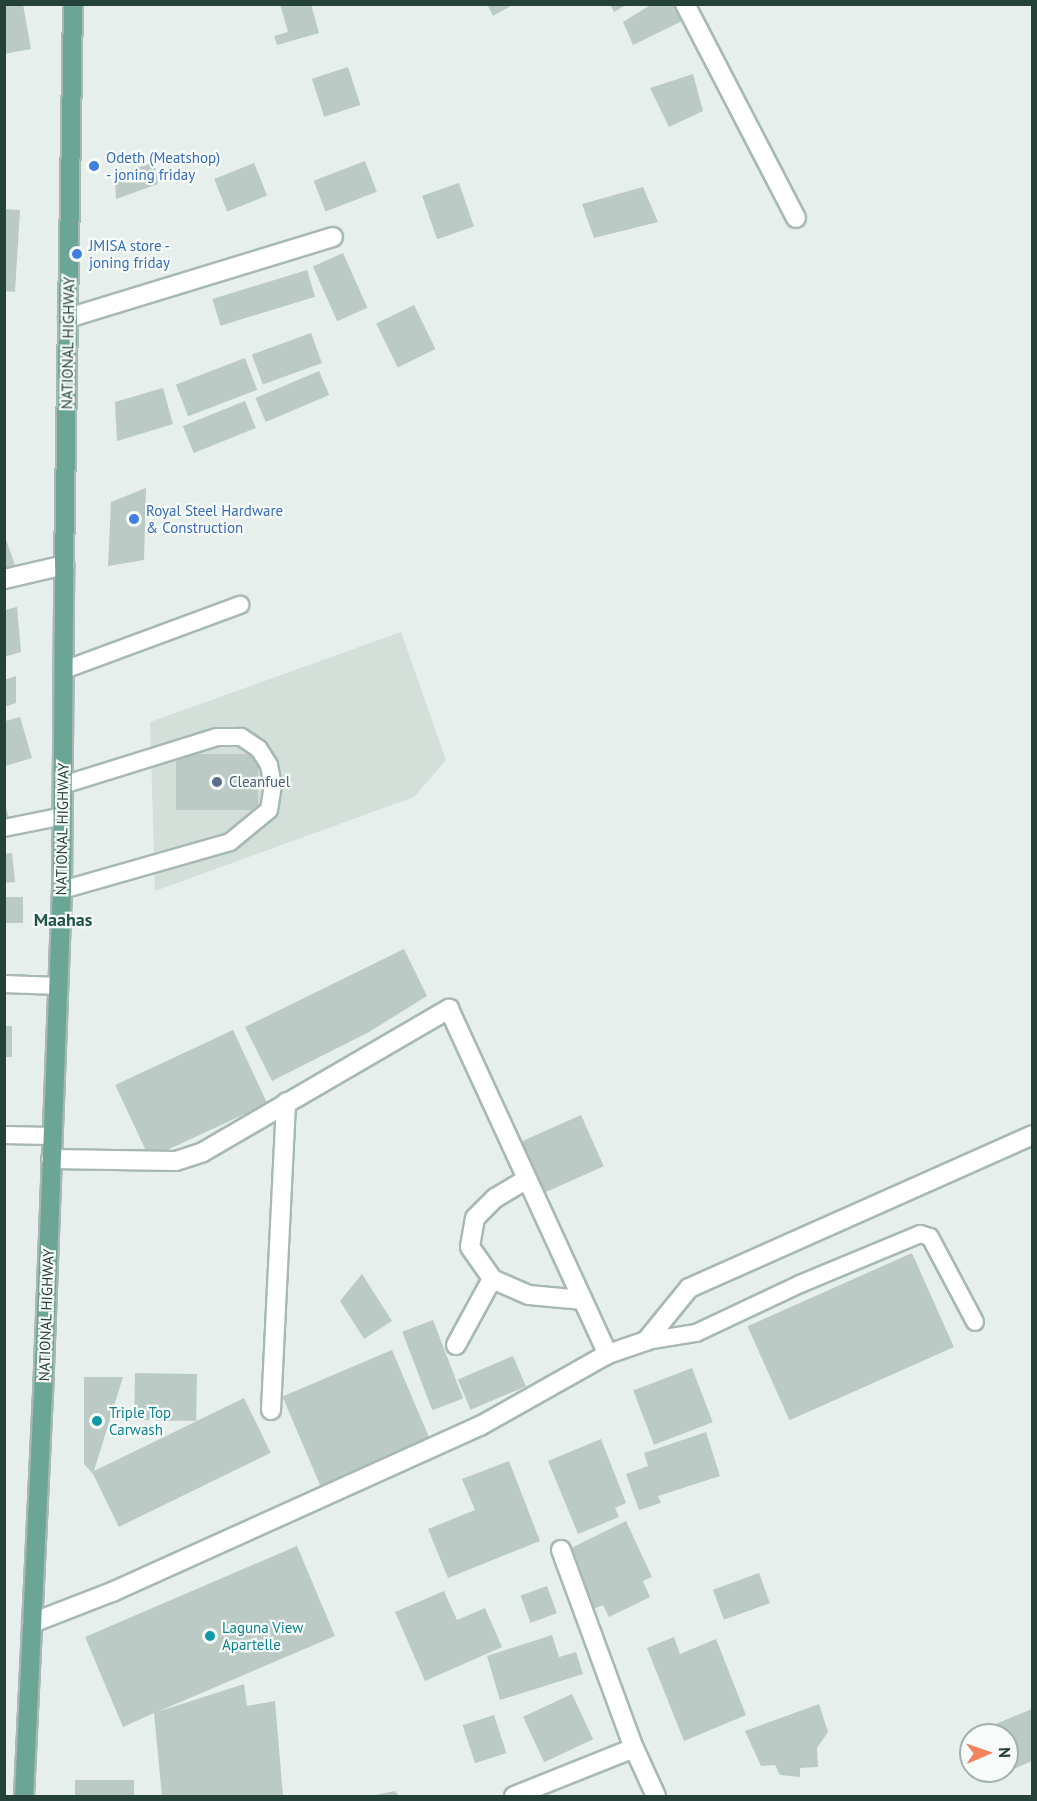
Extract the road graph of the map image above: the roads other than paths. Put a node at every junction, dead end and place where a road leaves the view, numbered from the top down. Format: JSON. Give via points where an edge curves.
{"nodes":[{"id":1,"x":73,"y":4,"type":"edge"},
{"id":2,"x":685,"y":4,"type":"edge"},
{"id":3,"x":796,"y":218,"type":"dead end"},
{"id":4,"x":333,"y":237,"type":"dead end"},
{"id":5,"x":68,"y":318,"type":"junction"},
{"id":6,"x":64,"y":565,"type":"junction"},
{"id":7,"x":4,"y":579,"type":"edge"},
{"id":8,"x":240,"y":605,"type":"dead end"},
{"id":9,"x":63,"y":670,"type":"junction"},
{"id":10,"x":63,"y":785,"type":"junction"},
{"id":11,"x":63,"y":816,"type":"junction"},
{"id":12,"x":4,"y":828,"type":"edge"},
{"id":13,"x":62,"y":890,"type":"junction"},
{"id":14,"x":4,"y":984,"type":"edge"},
{"id":15,"x":58,"y":986,"type":"junction"},
{"id":16,"x":286,"y":1102,"type":"junction"},
{"id":17,"x":4,"y":1135,"type":"edge"},
{"id":18,"x":51,"y":1136,"type":"junction"},
{"id":19,"x":1032,"y":1136,"type":"edge"},
{"id":20,"x":51,"y":1159,"type":"junction"},
{"id":21,"x":527,"y":1179,"type":"junction"},
{"id":22,"x":492,"y":1279,"type":"junction"},
{"id":23,"x":583,"y":1300,"type":"junction"},
{"id":24,"x":975,"y":1322,"type":"dead end"},
{"id":25,"x":646,"y":1341,"type":"junction"},
{"id":26,"x":456,"y":1345,"type":"dead end"},
{"id":27,"x":608,"y":1354,"type":"junction"},
{"id":28,"x":271,"y":1410,"type":"dead end"},
{"id":29,"x":561,"y":1550,"type":"dead end"},
{"id":30,"x":32,"y":1623,"type":"junction"},
{"id":31,"x":634,"y":1748,"type":"junction"},
{"id":32,"x":24,"y":1797,"type":"edge"},
{"id":33,"x":514,"y":1797,"type":"edge"},
{"id":34,"x":656,"y":1797,"type":"edge"}],
"edges":[{"from":1,"to":5,"type":"main road","name":"NATIONAL HIGHWAY"},
{"from":2,"to":3,"type":"street"},
{"from":4,"to":5,"type":"street"},
{"from":5,"to":6,"type":"main road","name":"NATIONAL HIGHWAY"},
{"from":6,"to":7,"type":"street"},
{"from":6,"to":9,"type":"main road","name":"NATIONAL HIGHWAY"},
{"from":8,"to":9,"type":"lane"},
{"from":9,"to":10,"type":"main road","name":"NATIONAL HIGHWAY"},
{"from":10,"to":11,"type":"main road","name":"NATIONAL HIGHWAY"},
{"from":10,"to":13,"type":"lane","via":[[217,737],[241,737],[259,749],[269,765],[273,786],[268,810],[230,842]]},
{"from":11,"to":12,"type":"lane"},
{"from":11,"to":13,"type":"main road","name":"NATIONAL HIGHWAY"},
{"from":13,"to":15,"type":"main road","name":"NATIONAL HIGHWAY"},
{"from":14,"to":15,"type":"lane"},
{"from":15,"to":18,"type":"main road","name":"NATIONAL HIGHWAY"},
{"from":16,"to":20,"type":"street","via":[[203,1152],[176,1161]]},
{"from":16,"to":21,"type":"street","via":[[449,1009]]},
{"from":16,"to":28,"type":"street"},
{"from":17,"to":18,"type":"lane"},
{"from":18,"to":20,"type":"main road","name":"NATIONAL HIGHWAY"},
{"from":19,"to":25,"type":"street","via":[[689,1288]]},
{"from":20,"to":30,"type":"main road","name":"NATIONAL HIGHWAY"},
{"from":21,"to":22,"type":"street","via":[[495,1198],[475,1218],[470,1247]]},
{"from":21,"to":23,"type":"street"},
{"from":22,"to":23,"type":"street","via":[[529,1295]]},
{"from":22,"to":26,"type":"street"},
{"from":23,"to":27,"type":"street"},
{"from":24,"to":25,"type":"lane","via":[[930,1237],[920,1234],[696,1333]]},
{"from":25,"to":27,"type":"street"},
{"from":27,"to":30,"type":"street","via":[[480,1425],[112,1592]]},
{"from":29,"to":31,"type":"street"},
{"from":30,"to":32,"type":"main road","name":"NATIONAL HIGHWAY"},
{"from":31,"to":33,"type":"street"},
{"from":31,"to":34,"type":"street"}]}
